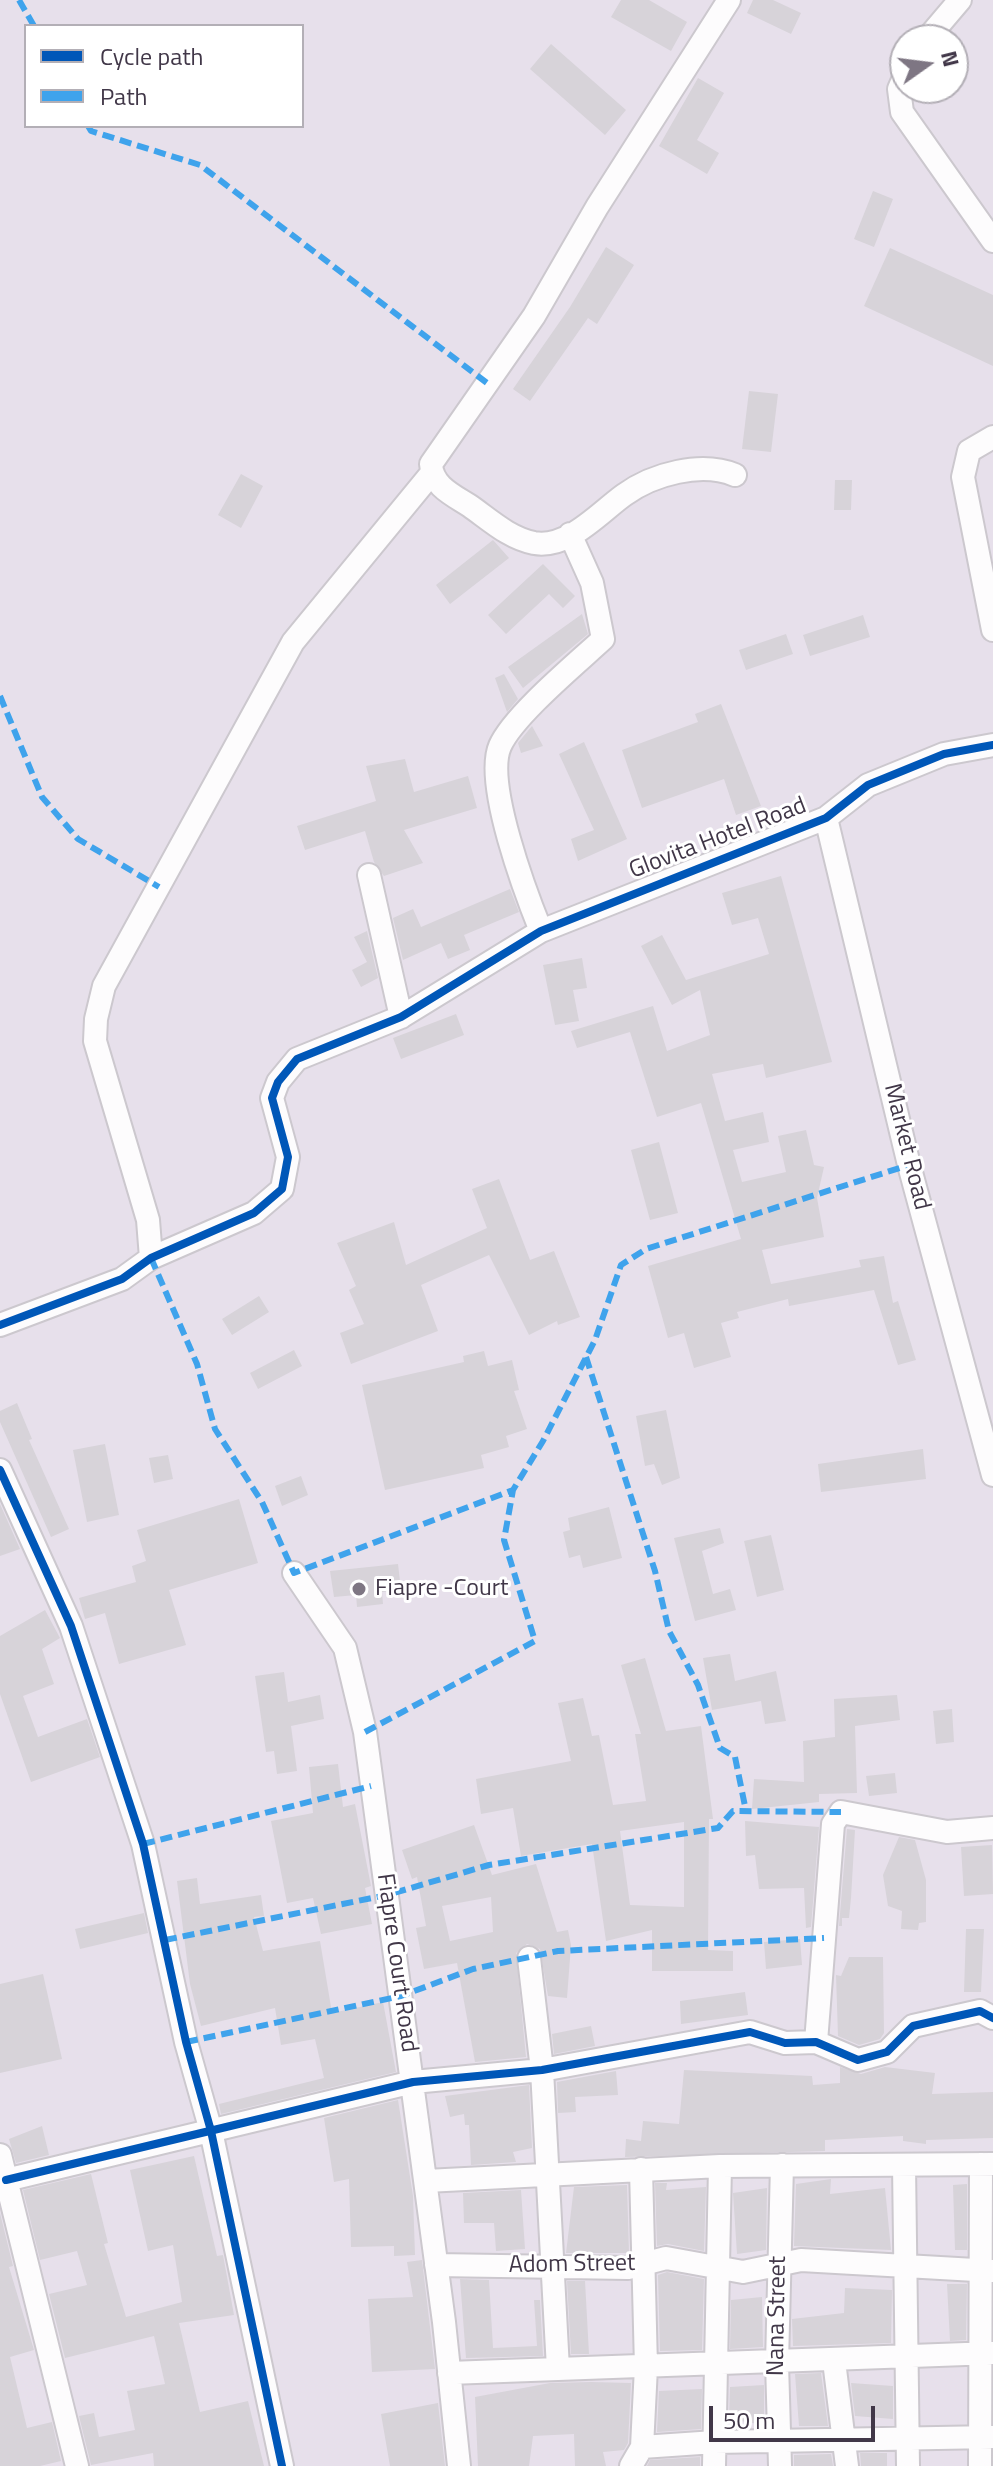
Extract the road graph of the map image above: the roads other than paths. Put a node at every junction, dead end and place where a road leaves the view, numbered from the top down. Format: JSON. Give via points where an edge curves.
{"nodes":[{"id":1,"x":729,"y":0,"type":"edge"},
{"id":2,"x":960,"y":0,"type":"edge"},
{"id":3,"x":940,"y":24,"type":"edge"},
{"id":4,"x":901,"y":104,"type":"edge"},
{"id":5,"x":993,"y":241,"type":"edge"},
{"id":6,"x":993,"y":437,"type":"edge"},
{"id":7,"x":431,"y":474,"type":"junction"},
{"id":8,"x":735,"y":475,"type":"dead end"},
{"id":9,"x":570,"y":534,"type":"junction"},
{"id":10,"x":993,"y":630,"type":"edge"},
{"id":11,"x":993,"y":745,"type":"edge"},
{"id":12,"x":826,"y":818,"type":"junction"},
{"id":13,"x":369,"y":875,"type":"dead end"},
{"id":14,"x":541,"y":931,"type":"junction"},
{"id":15,"x":401,"y":1017,"type":"junction"},
{"id":16,"x":151,"y":1258,"type":"junction"},
{"id":17,"x":0,"y":1325,"type":"edge"},
{"id":18,"x":0,"y":1470,"type":"edge"},
{"id":19,"x":993,"y":1475,"type":"edge"},
{"id":20,"x":294,"y":1573,"type":"dead end"},
{"id":21,"x":993,"y":1828,"type":"edge"},
{"id":22,"x":529,"y":1958,"type":"dead end"},
{"id":23,"x":993,"y":2018,"type":"edge"},
{"id":24,"x":816,"y":2042,"type":"junction"},
{"id":25,"x":542,"y":2070,"type":"junction"},
{"id":26,"x":413,"y":2082,"type":"junction"},
{"id":27,"x":211,"y":2131,"type":"junction"},
{"id":28,"x":0,"y":2155,"type":"edge"},
{"id":29,"x":987,"y":2164,"type":"edge"},
{"id":30,"x":782,"y":2165,"type":"junction"},
{"id":31,"x":904,"y":2165,"type":"junction"},
{"id":32,"x":720,"y":2166,"type":"junction"},
{"id":33,"x":641,"y":2169,"type":"junction"},
{"id":34,"x":546,"y":2172,"type":"junction"},
{"id":35,"x":6,"y":2180,"type":"junction"},
{"id":36,"x":426,"y":2181,"type":"junction"},
{"id":37,"x":643,"y":2264,"type":"junction"},
{"id":38,"x":436,"y":2265,"type":"junction"},
{"id":39,"x":779,"y":2265,"type":"junction"},
{"id":40,"x":906,"y":2266,"type":"junction"},
{"id":41,"x":551,"y":2267,"type":"junction"},
{"id":42,"x":718,"y":2268,"type":"junction"},
{"id":43,"x":987,"y":2270,"type":"edge"},
{"id":44,"x":986,"y":2353,"type":"edge"},
{"id":45,"x":907,"y":2357,"type":"junction"},
{"id":46,"x":834,"y":2361,"type":"junction"},
{"id":47,"x":777,"y":2363,"type":"junction"},
{"id":48,"x":717,"y":2365,"type":"junction"},
{"id":49,"x":646,"y":2367,"type":"junction"},
{"id":50,"x":558,"y":2369,"type":"junction"},
{"id":51,"x":449,"y":2373,"type":"junction"},
{"id":52,"x":986,"y":2438,"type":"edge"},
{"id":53,"x":908,"y":2439,"type":"junction"},
{"id":54,"x":845,"y":2440,"type":"junction"},
{"id":55,"x":779,"y":2441,"type":"junction"},
{"id":56,"x":715,"y":2442,"type":"junction"},
{"id":57,"x":636,"y":2457,"type":"edge"},
{"id":58,"x":77,"y":2466,"type":"edge"},
{"id":59,"x":282,"y":2466,"type":"edge"},
{"id":60,"x":459,"y":2466,"type":"edge"},
{"id":61,"x":714,"y":2466,"type":"edge"},
{"id":62,"x":780,"y":2466,"type":"edge"},
{"id":63,"x":847,"y":2466,"type":"edge"},
{"id":64,"x":908,"y":2466,"type":"edge"},
{"id":65,"x":980,"y":2466,"type":"edge"}],
"edges":[{"from":1,"to":7,"type":"street","via":[[534,316],[436,455]]},
{"from":2,"to":3,"type":"street"},
{"from":4,"to":5,"type":"street"},
{"from":6,"to":10,"type":"street","via":[[969,451],[963,477]]},
{"from":7,"to":9,"type":"street","via":[[507,533],[535,543]]},
{"from":7,"to":16,"type":"street","via":[[293,642],[104,986],[95,1041],[148,1220]]},
{"from":8,"to":9,"type":"street","via":[[721,469],[676,472],[627,493]]},
{"from":9,"to":14,"type":"street","via":[[592,583],[603,639],[549,688],[499,747],[499,787],[509,846]]},
{"from":11,"to":12,"type":"street","name":"Glovita Hotel Road","via":[[944,754],[868,785]]},
{"from":12,"to":14,"type":"street","name":"Glovita Hotel Road"},
{"from":12,"to":19,"type":"street","name":"Market Road","via":[[909,1165]]},
{"from":13,"to":15,"type":"street"},
{"from":14,"to":15,"type":"street","name":"Glovita Hotel Road"},
{"from":15,"to":16,"type":"street","name":"Glovita Hotel Road","via":[[297,1059],[272,1098],[288,1157],[282,1189],[254,1213]]},
{"from":16,"to":17,"type":"street","name":"Glovita Hotel Road","via":[[122,1279]]},
{"from":18,"to":27,"type":"street","via":[[71,1626],[98,1702],[143,1844]]},
{"from":20,"to":26,"type":"street","name":"Fiapre Court Road","via":[[345,1648],[365,1732]]},
{"from":21,"to":24,"type":"street","via":[[947,1832],[841,1812],[833,1824]]},
{"from":22,"to":25,"type":"street"},
{"from":23,"to":24,"type":"street","via":[[980,2011],[913,2026],[887,2052],[858,2060]]},
{"from":24,"to":25,"type":"street","via":[[785,2043],[750,2032]]},
{"from":25,"to":26,"type":"street"},
{"from":25,"to":34,"type":"street"},
{"from":26,"to":27,"type":"street"},
{"from":26,"to":36,"type":"street","name":"Fiapre Court Road"},
{"from":27,"to":35,"type":"street"},
{"from":27,"to":59,"type":"street"},
{"from":28,"to":35,"type":"street"},
{"from":29,"to":31,"type":"street"},
{"from":29,"to":43,"type":"street"},
{"from":30,"to":31,"type":"street"},
{"from":30,"to":32,"type":"street"},
{"from":30,"to":39,"type":"street","name":"Nana Street"},
{"from":31,"to":40,"type":"street"},
{"from":32,"to":33,"type":"street"},
{"from":32,"to":42,"type":"street"},
{"from":33,"to":34,"type":"street"},
{"from":33,"to":37,"type":"street"},
{"from":34,"to":36,"type":"street"},
{"from":34,"to":41,"type":"street"},
{"from":35,"to":58,"type":"street"},
{"from":36,"to":38,"type":"street","name":"Fiapre Court Road"},
{"from":37,"to":41,"type":"street","name":"Adom Street"},
{"from":37,"to":42,"type":"street","name":"Adom Street","via":[[666,2258]]},
{"from":37,"to":49,"type":"street"},
{"from":38,"to":41,"type":"street","name":"Adom Street"},
{"from":38,"to":51,"type":"street","name":"Fiapre Court Road"},
{"from":39,"to":40,"type":"street","name":"Adom Street","via":[[801,2260]]},
{"from":39,"to":42,"type":"street","name":"Adom Street","via":[[743,2272]]},
{"from":39,"to":47,"type":"street","name":"Nana Street"},
{"from":40,"to":43,"type":"street","name":"Adom Street"},
{"from":40,"to":45,"type":"street"},
{"from":41,"to":50,"type":"street"},
{"from":42,"to":48,"type":"street"},
{"from":43,"to":44,"type":"street"},
{"from":44,"to":45,"type":"street"},
{"from":44,"to":52,"type":"street"},
{"from":45,"to":46,"type":"street"},
{"from":45,"to":53,"type":"street"},
{"from":46,"to":47,"type":"street"},
{"from":46,"to":54,"type":"street"},
{"from":47,"to":48,"type":"street"},
{"from":47,"to":55,"type":"street","name":"Nana Street"},
{"from":48,"to":49,"type":"street"},
{"from":48,"to":56,"type":"street"},
{"from":49,"to":50,"type":"street"},
{"from":49,"to":57,"type":"street"},
{"from":50,"to":51,"type":"street"},
{"from":51,"to":60,"type":"street","name":"Fiapre Court Road"},
{"from":52,"to":53,"type":"street"},
{"from":52,"to":65,"type":"street"},
{"from":53,"to":54,"type":"street"},
{"from":53,"to":64,"type":"street"},
{"from":54,"to":55,"type":"street"},
{"from":54,"to":63,"type":"street"},
{"from":55,"to":56,"type":"street"},
{"from":55,"to":62,"type":"street","name":"Nana Street"},
{"from":56,"to":57,"type":"street"},
{"from":56,"to":61,"type":"street"}]}
